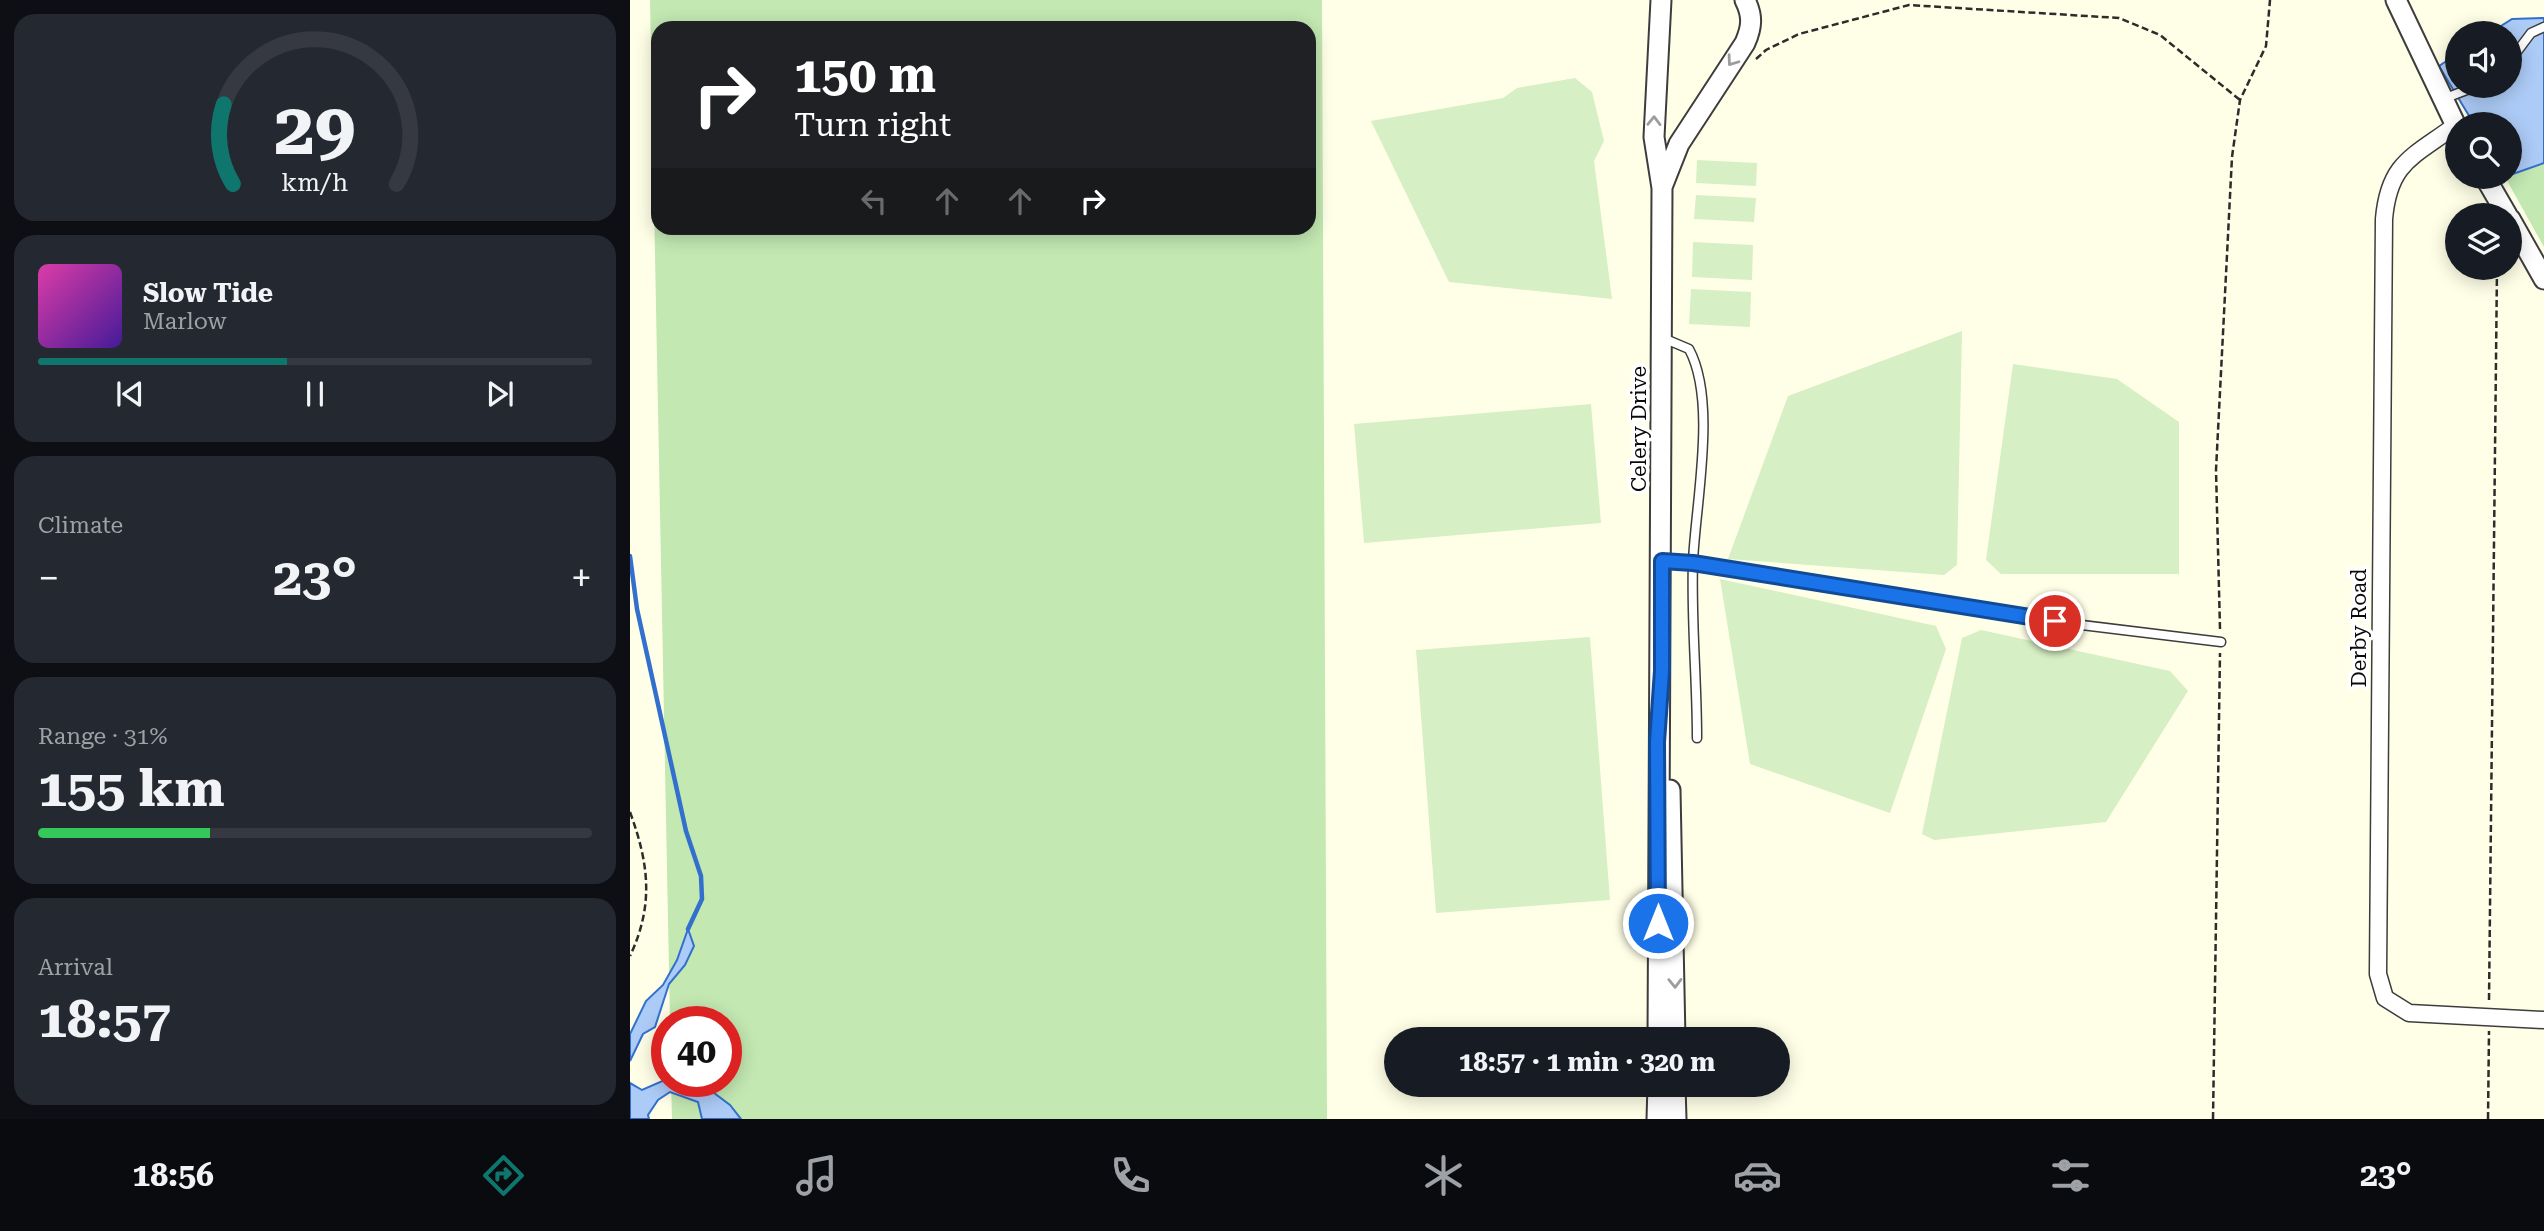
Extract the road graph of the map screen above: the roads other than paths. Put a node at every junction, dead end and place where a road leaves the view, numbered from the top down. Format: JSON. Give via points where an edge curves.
{"nodes":[{"id":1,"x":1661,"y":0,"type":"edge"},
{"id":2,"x":1745,"y":0,"type":"edge"},
{"id":3,"x":2396,"y":0,"type":"edge"},
{"id":4,"x":2544,"y":27,"type":"edge"},
{"id":5,"x":2522,"y":45,"type":"edge"},
{"id":6,"x":2443,"y":99,"type":"joint"},
{"id":7,"x":2449,"y":112,"type":"edge"},
{"id":8,"x":2445,"y":134,"type":"edge"},
{"id":9,"x":1662,"y":188,"type":"junction"},
{"id":10,"x":2522,"y":241,"type":"edge"},
{"id":11,"x":2544,"y":279,"type":"edge"},
{"id":12,"x":1662,"y":338,"type":"junction"},
{"id":13,"x":1662,"y":561,"type":"junction"},
{"id":14,"x":1693,"y":563,"type":"junction"},
{"id":15,"x":2221,"y":642,"type":"road end"},
{"id":16,"x":1662,"y":671,"type":"junction"},
{"id":17,"x":1697,"y":738,"type":"dead end"},
{"id":18,"x":2544,"y":1020,"type":"edge"},
{"id":19,"x":1658,"y":1027,"type":"edge"},
{"id":20,"x":1675,"y":1027,"type":"edge"},
{"id":21,"x":1658,"y":1097,"type":"edge"},
{"id":22,"x":1675,"y":1097,"type":"edge"},
{"id":23,"x":1657,"y":1119,"type":"edge"},
{"id":24,"x":1676,"y":1119,"type":"edge"}],
"edges":[{"from":9,"to":1,"type":"street","name":"Celery Drive","one_way":true,"via":[[1654,137]]},
{"from":2,"to":9,"type":"street","name":"Celery Drive","one_way":true,"via":[[1752,26],[1745,43],[1679,144]]},
{"from":3,"to":6,"type":"street"},
{"from":4,"to":5,"type":"lane","via":[[2531,33]]},
{"from":6,"to":7,"type":"street"},
{"from":8,"to":18,"type":"street","name":"Derby Road","via":[[2395,171],[2386,194],[2384,219],[2378,974],[2385,998],[2409,1013]]},
{"from":9,"to":12,"type":"street","name":"Celery Drive"},
{"from":10,"to":11,"type":"street"},
{"from":12,"to":13,"type":"street","name":"Celery Drive"},
{"from":12,"to":14,"type":"lane","via":[[1689,349],[1702,387]]},
{"from":13,"to":14,"type":"lane"},
{"from":13,"to":16,"type":"street","name":"Celery Drive"},
{"from":14,"to":15,"type":"lane","via":[[2000,614]]},
{"from":14,"to":17,"type":"lane"},
{"from":16,"to":19,"type":"street","name":"Celery Drive","via":[[1657,742]]},
{"from":16,"to":20,"type":"street","name":"Celery Drive","one_way":true,"via":[[1669,742]]},
{"from":21,"to":23,"type":"street"},
{"from":22,"to":24,"type":"street"}]}
